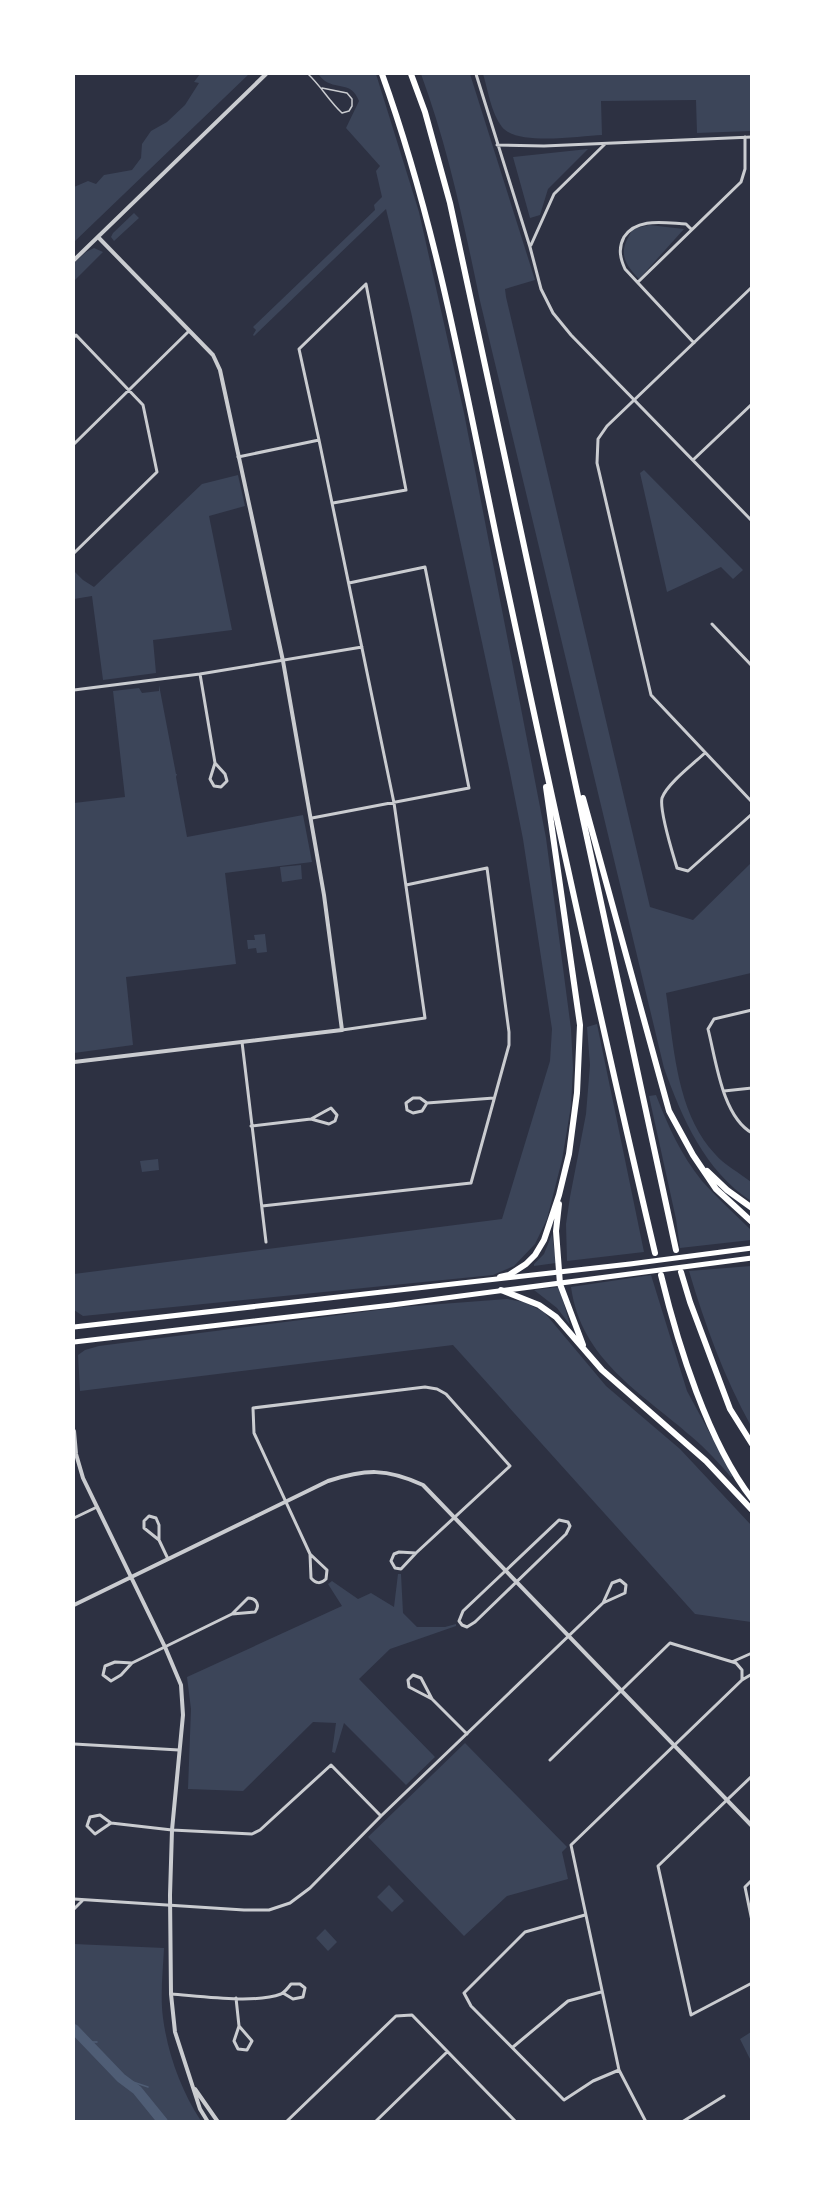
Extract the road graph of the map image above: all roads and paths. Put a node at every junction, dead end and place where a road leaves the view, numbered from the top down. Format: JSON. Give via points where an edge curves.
{"nodes":[{"id":1,"x":266,"y":74,"type":"edge"},
{"id":2,"x":308,"y":74,"type":"edge"},
{"id":3,"x":382,"y":74,"type":"edge"},
{"id":4,"x":411,"y":74,"type":"edge"},
{"id":5,"x":476,"y":74,"type":"edge"},
{"id":6,"x":322,"y":88,"type":"junction"},
{"id":7,"x":745,"y":137,"type":"junction"},
{"id":8,"x":752,"y":137,"type":"edge"},
{"id":9,"x":605,"y":144,"type":"junction"},
{"id":10,"x":497,"y":145,"type":"junction"},
{"id":11,"x":691,"y":229,"type":"junction"},
{"id":12,"x":98,"y":237,"type":"junction"},
{"id":13,"x":530,"y":247,"type":"junction"},
{"id":14,"x":74,"y":260,"type":"edge"},
{"id":15,"x":638,"y":282,"type":"junction"},
{"id":16,"x":752,"y":287,"type":"edge"},
{"id":17,"x":189,"y":331,"type":"junction"},
{"id":18,"x":74,"y":337,"type":"edge"},
{"id":19,"x":694,"y":343,"type":"junction"},
{"id":20,"x":129,"y":390,"type":"junction"},
{"id":21,"x":635,"y":400,"type":"junction"},
{"id":22,"x":752,"y":404,"type":"edge"},
{"id":23,"x":320,"y":440,"type":"junction"},
{"id":24,"x":74,"y":444,"type":"edge"},
{"id":25,"x":238,"y":457,"type":"junction"},
{"id":26,"x":693,"y":460,"type":"junction"},
{"id":27,"x":333,"y":503,"type":"junction"},
{"id":28,"x":752,"y":520,"type":"edge"},
{"id":29,"x":74,"y":553,"type":"edge"},
{"id":30,"x":349,"y":583,"type":"junction"},
{"id":31,"x":712,"y":624,"type":"dead end"},
{"id":32,"x":362,"y":647,"type":"junction"},
{"id":33,"x":284,"y":661,"type":"junction"},
{"id":34,"x":752,"y":666,"type":"edge"},
{"id":35,"x":200,"y":674,"type":"junction"},
{"id":36,"x":74,"y":690,"type":"edge"},
{"id":37,"x":566,"y":736,"type":"junction"},
{"id":38,"x":540,"y":742,"type":"junction"},
{"id":39,"x":705,"y":753,"type":"junction"},
{"id":40,"x":215,"y":763,"type":"junction"},
{"id":41,"x":752,"y":802,"type":"edge"},
{"id":42,"x":394,"y":803,"type":"junction"},
{"id":43,"x":752,"y":814,"type":"edge"},
{"id":44,"x":312,"y":818,"type":"junction"},
{"id":45,"x":406,"y":885,"type":"junction"},
{"id":46,"x":752,"y":1010,"type":"edge"},
{"id":47,"x":342,"y":1030,"type":"junction"},
{"id":48,"x":242,"y":1042,"type":"junction"},
{"id":49,"x":74,"y":1062,"type":"edge"},
{"id":50,"x":752,"y":1088,"type":"edge"},
{"id":51,"x":724,"y":1091,"type":"junction"},
{"id":52,"x":495,"y":1098,"type":"junction"},
{"id":53,"x":427,"y":1103,"type":"junction"},
{"id":54,"x":311,"y":1119,"type":"junction"},
{"id":55,"x":251,"y":1126,"type":"junction"},
{"id":56,"x":752,"y":1133,"type":"edge"},
{"id":57,"x":693,"y":1155,"type":"junction"},
{"id":58,"x":560,"y":1195,"type":"junction"},
{"id":59,"x":262,"y":1206,"type":"junction"},
{"id":60,"x":752,"y":1208,"type":"edge"},
{"id":61,"x":752,"y":1222,"type":"edge"},
{"id":62,"x":266,"y":1242,"type":"dead end"},
{"id":63,"x":752,"y":1248,"type":"edge"},
{"id":64,"x":676,"y":1250,"type":"dead end"},
{"id":65,"x":655,"y":1253,"type":"dead end"},
{"id":66,"x":752,"y":1258,"type":"edge"},
{"id":67,"x":558,"y":1272,"type":"junction"},
{"id":68,"x":681,"y":1272,"type":"dead end"},
{"id":69,"x":661,"y":1275,"type":"dead end"},
{"id":70,"x":500,"y":1277,"type":"junction"},
{"id":71,"x":560,"y":1284,"type":"junction"},
{"id":72,"x":501,"y":1290,"type":"junction"},
{"id":73,"x":74,"y":1328,"type":"edge"},
{"id":74,"x":74,"y":1342,"type":"edge"},
{"id":75,"x":585,"y":1351,"type":"junction"},
{"id":76,"x":74,"y":1431,"type":"edge"},
{"id":77,"x":752,"y":1444,"type":"edge"},
{"id":78,"x":752,"y":1499,"type":"edge"},
{"id":79,"x":286,"y":1503,"type":"junction"},
{"id":80,"x":97,"y":1507,"type":"junction"},
{"id":81,"x":752,"y":1510,"type":"edge"},
{"id":82,"x":74,"y":1518,"type":"edge"},
{"id":83,"x":454,"y":1518,"type":"junction"},
{"id":84,"x":159,"y":1540,"type":"junction"},
{"id":85,"x":416,"y":1553,"type":"junction"},
{"id":86,"x":309,"y":1554,"type":"junction"},
{"id":87,"x":168,"y":1559,"type":"junction"},
{"id":88,"x":506,"y":1570,"type":"junction"},
{"id":89,"x":130,"y":1578,"type":"junction"},
{"id":90,"x":517,"y":1582,"type":"junction"},
{"id":91,"x":603,"y":1603,"type":"junction"},
{"id":92,"x":74,"y":1605,"type":"edge"},
{"id":93,"x":232,"y":1614,"type":"junction"},
{"id":94,"x":568,"y":1636,"type":"junction"},
{"id":95,"x":165,"y":1647,"type":"junction"},
{"id":96,"x":752,"y":1653,"type":"edge"},
{"id":97,"x":733,"y":1662,"type":"junction"},
{"id":98,"x":132,"y":1663,"type":"junction"},
{"id":99,"x":752,"y":1674,"type":"edge"},
{"id":100,"x":742,"y":1680,"type":"junction"},
{"id":101,"x":621,"y":1691,"type":"junction"},
{"id":102,"x":432,"y":1699,"type":"junction"},
{"id":103,"x":467,"y":1734,"type":"junction"},
{"id":104,"x":74,"y":1744,"type":"edge"},
{"id":105,"x":674,"y":1745,"type":"junction"},
{"id":106,"x":179,"y":1750,"type":"junction"},
{"id":107,"x":549,"y":1760,"type":"dead end"},
{"id":108,"x":752,"y":1776,"type":"edge"},
{"id":109,"x":726,"y":1800,"type":"junction"},
{"id":110,"x":381,"y":1816,"type":"junction"},
{"id":111,"x":111,"y":1823,"type":"junction"},
{"id":112,"x":752,"y":1826,"type":"edge"},
{"id":113,"x":172,"y":1830,"type":"junction"},
{"id":114,"x":752,"y":1880,"type":"edge"},
{"id":115,"x":74,"y":1899,"type":"edge"},
{"id":116,"x":82,"y":1901,"type":"junction"},
{"id":117,"x":170,"y":1906,"type":"junction"},
{"id":118,"x":74,"y":1910,"type":"edge"},
{"id":119,"x":585,"y":1915,"type":"junction"},
{"id":120,"x":752,"y":1921,"type":"edge"},
{"id":121,"x":752,"y":1983,"type":"edge"},
{"id":122,"x":601,"y":1992,"type":"junction"},
{"id":123,"x":283,"y":1993,"type":"junction"},
{"id":124,"x":171,"y":1994,"type":"junction"},
{"id":125,"x":236,"y":1998,"type":"junction"},
{"id":126,"x":239,"y":2026,"type":"junction"},
{"id":127,"x":513,"y":2047,"type":"junction"},
{"id":128,"x":447,"y":2052,"type":"junction"},
{"id":129,"x":619,"y":2070,"type":"junction"},
{"id":130,"x":193,"y":2086,"type":"junction"},
{"id":131,"x":724,"y":2096,"type":"dead end"},
{"id":132,"x":208,"y":2121,"type":"edge"},
{"id":133,"x":218,"y":2121,"type":"edge"},
{"id":134,"x":286,"y":2121,"type":"edge"},
{"id":135,"x":375,"y":2121,"type":"edge"},
{"id":136,"x":516,"y":2121,"type":"edge"},
{"id":137,"x":646,"y":2121,"type":"edge"},
{"id":138,"x":682,"y":2121,"type":"edge"}],
"edges":[{"from":1,"to":12,"type":"street"},
{"from":2,"to":6,"type":"lane"},
{"from":3,"to":38,"type":"highway","via":[[425,209]]},
{"from":4,"to":37,"type":"highway","via":[[450,203]]},
{"from":5,"to":10,"type":"street"},
{"from":6,"to":6,"type":"lane","via":[[342,113],[352,106],[348,93]]},
{"from":7,"to":8,"type":"street"},
{"from":7,"to":9,"type":"street"},
{"from":7,"to":11,"type":"street","via":[[741,182]]},
{"from":9,"to":10,"type":"street"},
{"from":9,"to":13,"type":"street","via":[[554,194]]},
{"from":10,"to":13,"type":"street"},
{"from":11,"to":15,"type":"street"},
{"from":11,"to":15,"type":"street","via":[[686,224],[648,223],[632,227],[622,240],[619,256]]},
{"from":12,"to":14,"type":"street"},
{"from":12,"to":17,"type":"street"},
{"from":13,"to":21,"type":"street","via":[[541,289],[553,314]]},
{"from":15,"to":19,"type":"street"},
{"from":16,"to":19,"type":"street"},
{"from":17,"to":20,"type":"street"},
{"from":17,"to":25,"type":"street","via":[[217,363]]},
{"from":18,"to":20,"type":"street"},
{"from":19,"to":21,"type":"street"},
{"from":20,"to":24,"type":"street"},
{"from":20,"to":29,"type":"street","via":[[143,405],[157,472]]},
{"from":21,"to":26,"type":"street"},
{"from":21,"to":39,"type":"street","via":[[598,439],[597,463],[651,695]]},
{"from":22,"to":26,"type":"street"},
{"from":23,"to":25,"type":"street"},
{"from":23,"to":27,"type":"street"},
{"from":23,"to":27,"type":"street","via":[[299,349],[366,284],[406,490]]},
{"from":25,"to":33,"type":"street"},
{"from":26,"to":28,"type":"street"},
{"from":27,"to":30,"type":"street"},
{"from":30,"to":32,"type":"street"},
{"from":30,"to":42,"type":"street","via":[[425,567],[428,579],[469,788]]},
{"from":31,"to":34,"type":"street"},
{"from":32,"to":33,"type":"street"},
{"from":32,"to":42,"type":"street"},
{"from":33,"to":35,"type":"street"},
{"from":33,"to":44,"type":"street"},
{"from":35,"to":36,"type":"street"},
{"from":35,"to":40,"type":"street"},
{"from":37,"to":57,"type":"highway","via":[[669,1112]]},
{"from":37,"to":64,"type":"highway"},
{"from":38,"to":58,"type":"highway","via":[[580,1025],[577,1093]]},
{"from":38,"to":65,"type":"highway"},
{"from":39,"to":41,"type":"street"},
{"from":39,"to":43,"type":"street","via":[[668,788],[662,800],[677,868],[688,871]]},
{"from":40,"to":40,"type":"street","via":[[210,778],[214,786],[221,787],[227,780]]},
{"from":42,"to":44,"type":"street"},
{"from":42,"to":45,"type":"street"},
{"from":44,"to":47,"type":"street"},
{"from":45,"to":47,"type":"street","via":[[425,1018]]},
{"from":45,"to":52,"type":"street","via":[[488,868],[509,1032]]},
{"from":46,"to":51,"type":"street","via":[[714,1019],[708,1029]]},
{"from":47,"to":48,"type":"street"},
{"from":48,"to":49,"type":"street"},
{"from":48,"to":55,"type":"street"},
{"from":50,"to":51,"type":"street"},
{"from":51,"to":56,"type":"street","via":[[729,1107],[743,1128]]},
{"from":52,"to":53,"type":"street"},
{"from":52,"to":59,"type":"street","via":[[471,1183]]},
{"from":53,"to":53,"type":"street","via":[[413,1098],[406,1103],[407,1110],[422,1111]]},
{"from":54,"to":54,"type":"street","via":[[329,1124],[337,1115],[331,1108]]},
{"from":54,"to":55,"type":"street"},
{"from":55,"to":59,"type":"street"},
{"from":57,"to":60,"type":"highway","via":[[727,1190]]},
{"from":57,"to":61,"type":"highway","via":[[716,1189]]},
{"from":58,"to":67,"type":"highway","via":[[556,1230]]},
{"from":58,"to":70,"type":"highway","via":[[535,1255],[516,1271]]},
{"from":59,"to":62,"type":"street"},
{"from":63,"to":67,"type":"main road"},
{"from":66,"to":71,"type":"main road"},
{"from":67,"to":70,"type":"main road"},
{"from":67,"to":71,"type":"highway"},
{"from":68,"to":77,"type":"highway","via":[[730,1409]]},
{"from":69,"to":78,"type":"highway","via":[[709,1426]]},
{"from":70,"to":73,"type":"main road"},
{"from":71,"to":72,"type":"main road"},
{"from":71,"to":75,"type":"highway"},
{"from":72,"to":74,"type":"main road"},
{"from":72,"to":75,"type":"highway","via":[[539,1305],[556,1317]]},
{"from":75,"to":81,"type":"highway","via":[[623,1390],[706,1461]]},
{"from":76,"to":80,"type":"street","via":[[83,1478]]},
{"from":79,"to":83,"type":"street","via":[[355,1472],[383,1472],[423,1485]]},
{"from":79,"to":83,"type":"street","via":[[254,1433],[253,1408],[425,1387],[446,1394],[510,1466]]},
{"from":79,"to":86,"type":"street"},
{"from":79,"to":87,"type":"street"},
{"from":80,"to":82,"type":"street"},
{"from":80,"to":89,"type":"street"},
{"from":83,"to":85,"type":"street"},
{"from":83,"to":88,"type":"street"},
{"from":84,"to":84,"type":"street","via":[[158,1522],[149,1516],[144,1528]]},
{"from":84,"to":87,"type":"street"},
{"from":85,"to":85,"type":"street","via":[[396,1552],[391,1564],[401,1569]]},
{"from":86,"to":86,"type":"street","via":[[311,1578],[322,1582],[327,1570]]},
{"from":87,"to":89,"type":"street"},
{"from":88,"to":90,"type":"street"},
{"from":88,"to":90,"type":"street","via":[[463,1611],[459,1621],[462,1625],[467,1627],[475,1622]]},
{"from":88,"to":90,"type":"street","via":[[555,1522],[568,1522],[566,1534]]},
{"from":89,"to":92,"type":"street"},
{"from":89,"to":95,"type":"street"},
{"from":90,"to":94,"type":"street"},
{"from":91,"to":91,"type":"street","via":[[623,1595],[627,1588],[624,1582],[612,1582]]},
{"from":91,"to":94,"type":"street"},
{"from":93,"to":93,"type":"street","via":[[253,1614],[257,1603],[246,1599]]},
{"from":93,"to":95,"type":"street"},
{"from":94,"to":101,"type":"street"},
{"from":94,"to":103,"type":"street"},
{"from":95,"to":98,"type":"street"},
{"from":95,"to":106,"type":"street","via":[[180,1685],[183,1715]]},
{"from":96,"to":97,"type":"street"},
{"from":97,"to":100,"type":"street","via":[[742,1670]]},
{"from":97,"to":101,"type":"street","via":[[670,1643]]},
{"from":98,"to":98,"type":"street","via":[[105,1666],[103,1675],[111,1682]]},
{"from":99,"to":100,"type":"street"},
{"from":100,"to":105,"type":"street"},
{"from":101,"to":105,"type":"street"},
{"from":101,"to":107,"type":"street"},
{"from":102,"to":102,"type":"street","via":[[420,1676],[411,1676],[410,1687]]},
{"from":102,"to":103,"type":"street"},
{"from":103,"to":110,"type":"street"},
{"from":104,"to":106,"type":"street"},
{"from":105,"to":109,"type":"street"},
{"from":105,"to":119,"type":"street","via":[[571,1845]]},
{"from":106,"to":113,"type":"street"},
{"from":108,"to":109,"type":"street"},
{"from":109,"to":112,"type":"street"},
{"from":109,"to":121,"type":"street","via":[[658,1866],[691,2015]]},
{"from":110,"to":113,"type":"street","via":[[331,1765],[252,1834]]},
{"from":110,"to":117,"type":"street","via":[[290,1902],[269,1910]]},
{"from":111,"to":111,"type":"street","via":[[100,1815],[90,1817],[87,1826],[95,1834]]},
{"from":111,"to":113,"type":"street"},
{"from":113,"to":117,"type":"street"},
{"from":114,"to":120,"type":"street","via":[[745,1887]]},
{"from":115,"to":116,"type":"street"},
{"from":116,"to":117,"type":"street"},
{"from":116,"to":118,"type":"street"},
{"from":117,"to":124,"type":"street"},
{"from":119,"to":122,"type":"street"},
{"from":119,"to":127,"type":"street","via":[[525,1932],[464,1993],[471,2006]]},
{"from":122,"to":127,"type":"street","via":[[568,2001]]},
{"from":122,"to":129,"type":"street"},
{"from":123,"to":123,"type":"street","via":[[293,1999],[303,1997],[305,1988],[291,1984]]},
{"from":123,"to":125,"type":"street"},
{"from":124,"to":125,"type":"street"},
{"from":124,"to":130,"type":"street","via":[[175,2032]]},
{"from":125,"to":126,"type":"street"},
{"from":126,"to":126,"type":"street","via":[[234,2041],[238,2049],[247,2050],[252,2041]]},
{"from":127,"to":129,"type":"street","via":[[564,2100]]},
{"from":128,"to":134,"type":"street","via":[[412,2015],[396,2016]]},
{"from":128,"to":135,"type":"street"},
{"from":128,"to":136,"type":"street"},
{"from":129,"to":137,"type":"street"},
{"from":130,"to":132,"type":"street"},
{"from":130,"to":133,"type":"street"},
{"from":131,"to":138,"type":"street"}]}
